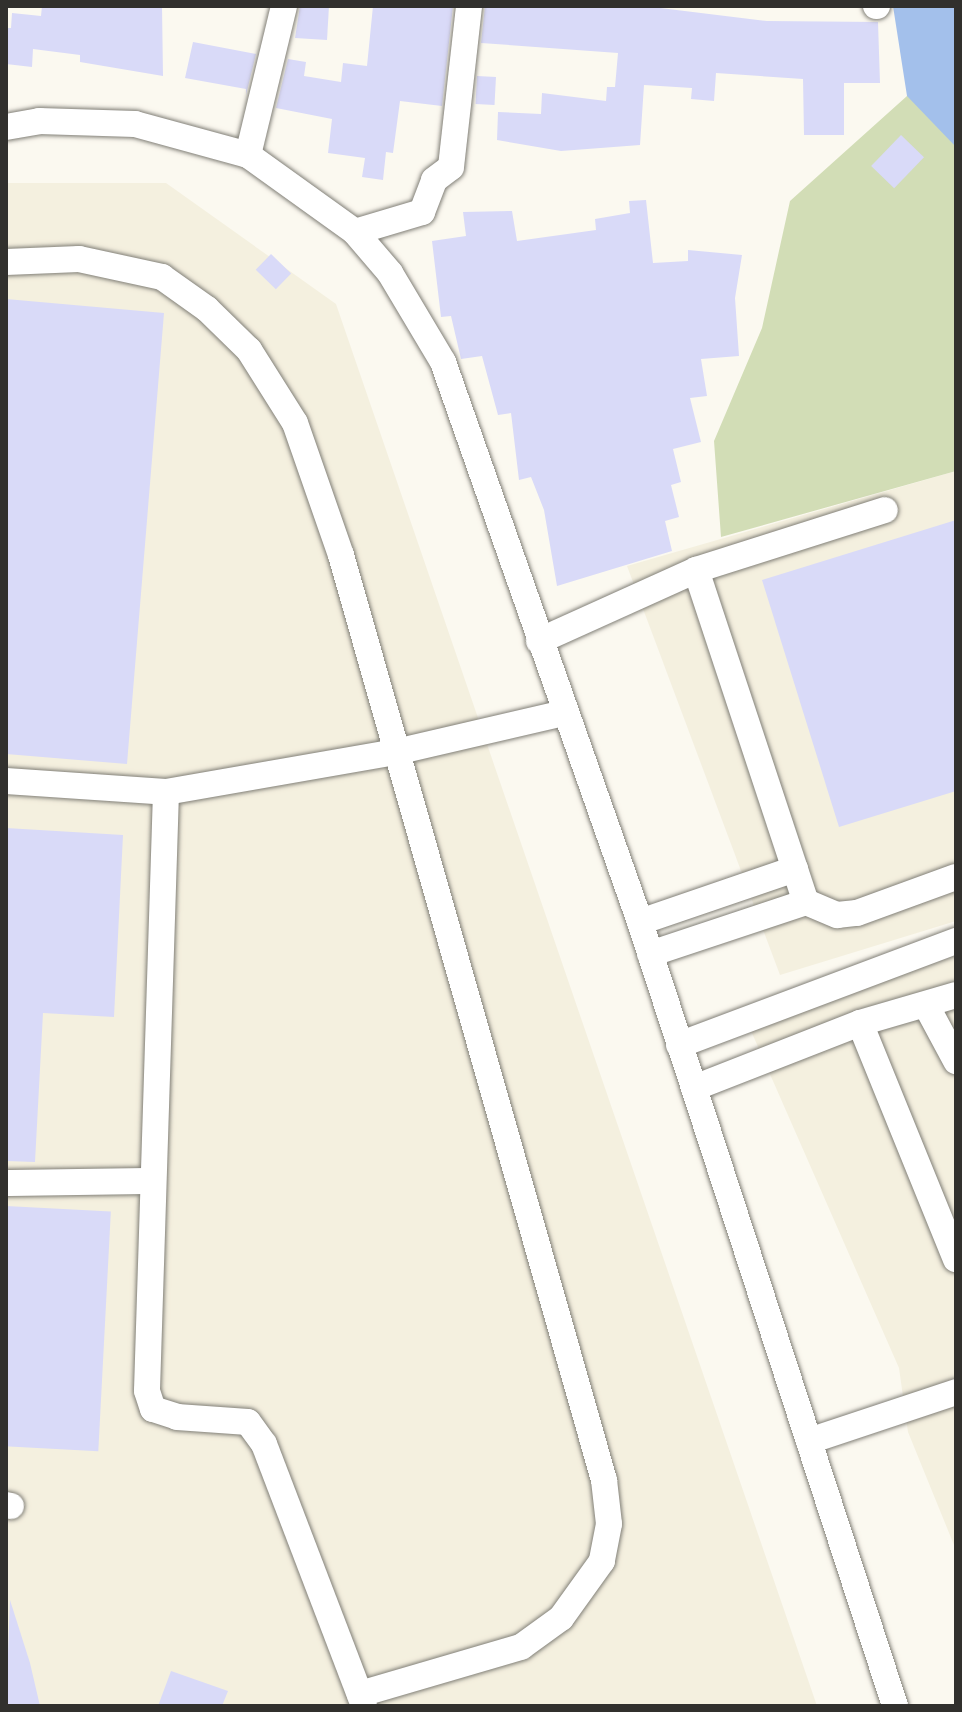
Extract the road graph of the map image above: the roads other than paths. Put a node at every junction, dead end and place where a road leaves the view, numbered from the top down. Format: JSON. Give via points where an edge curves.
{"nodes":[{"id":1,"x":284,"y":6,"type":"edge"},
{"id":2,"x":469,"y":6,"type":"edge"},
{"id":3,"x":6,"y":127,"type":"edge"},
{"id":4,"x":248,"y":155,"type":"junction"},
{"id":5,"x":355,"y":232,"type":"junction"},
{"id":6,"x":6,"y":262,"type":"edge"},
{"id":7,"x":885,"y":510,"type":"dead end"},
{"id":8,"x":696,"y":570,"type":"junction"},
{"id":9,"x":539,"y":641,"type":"junction"},
{"id":10,"x":564,"y":713,"type":"junction"},
{"id":11,"x":396,"y":752,"type":"junction"},
{"id":12,"x":6,"y":781,"type":"edge"},
{"id":13,"x":166,"y":792,"type":"junction"},
{"id":14,"x":795,"y":869,"type":"junction"},
{"id":15,"x":956,"y":877,"type":"edge"},
{"id":16,"x":806,"y":902,"type":"junction"},
{"id":17,"x":640,"y":922,"type":"junction"},
{"id":18,"x":956,"y":941,"type":"edge"},
{"id":19,"x":650,"y":954,"type":"junction"},
{"id":20,"x":956,"y":995,"type":"edge"},
{"id":21,"x":926,"y":1005,"type":"junction"},
{"id":22,"x":860,"y":1023,"type":"junction"},
{"id":23,"x":679,"y":1045,"type":"junction"},
{"id":24,"x":956,"y":1061,"type":"edge"},
{"id":25,"x":694,"y":1088,"type":"junction"},
{"id":26,"x":150,"y":1181,"type":"junction"},
{"id":27,"x":6,"y":1183,"type":"edge"},
{"id":28,"x":956,"y":1259,"type":"edge"},
{"id":29,"x":956,"y":1392,"type":"edge"},
{"id":30,"x":809,"y":1441,"type":"junction"},
{"id":31,"x":362,"y":1700,"type":"edge"},
{"id":32,"x":895,"y":1706,"type":"edge"}],
"edges":[{"from":1,"to":4,"type":"street"},
{"from":2,"to":5,"type":"street","via":[[451,167],[434,180],[422,212]]},
{"from":3,"to":4,"type":"street","via":[[39,121],[135,124]]},
{"from":4,"to":5,"type":"street"},
{"from":5,"to":9,"type":"street","via":[[390,273],[443,362]]},
{"from":6,"to":11,"type":"street","via":[[79,259],[162,277],[207,309],[249,350],[295,423],[341,555]]},
{"from":7,"to":8,"type":"street"},
{"from":8,"to":9,"type":"street"},
{"from":8,"to":14,"type":"street"},
{"from":9,"to":10,"type":"street"},
{"from":10,"to":11,"type":"street"},
{"from":10,"to":17,"type":"street"},
{"from":11,"to":13,"type":"street"},
{"from":11,"to":31,"type":"street","via":[[600,1465],[609,1524],[602,1561],[583,1593],[561,1618],[521,1647]]},
{"from":12,"to":13,"type":"street"},
{"from":13,"to":26,"type":"street"},
{"from":14,"to":16,"type":"street"},
{"from":14,"to":17,"type":"street"},
{"from":15,"to":16,"type":"street","via":[[857,913],[837,915]]},
{"from":16,"to":19,"type":"street"},
{"from":17,"to":19,"type":"street"},
{"from":18,"to":23,"type":"street"},
{"from":19,"to":23,"type":"street"},
{"from":20,"to":21,"type":"street"},
{"from":21,"to":22,"type":"street"},
{"from":21,"to":24,"type":"street"},
{"from":22,"to":25,"type":"street"},
{"from":22,"to":28,"type":"street"},
{"from":23,"to":25,"type":"street"},
{"from":25,"to":30,"type":"street"},
{"from":26,"to":27,"type":"street"},
{"from":26,"to":31,"type":"street","via":[[147,1391],[153,1409],[177,1417],[248,1422],[264,1444]]},
{"from":29,"to":30,"type":"street"},
{"from":30,"to":32,"type":"street"}]}
